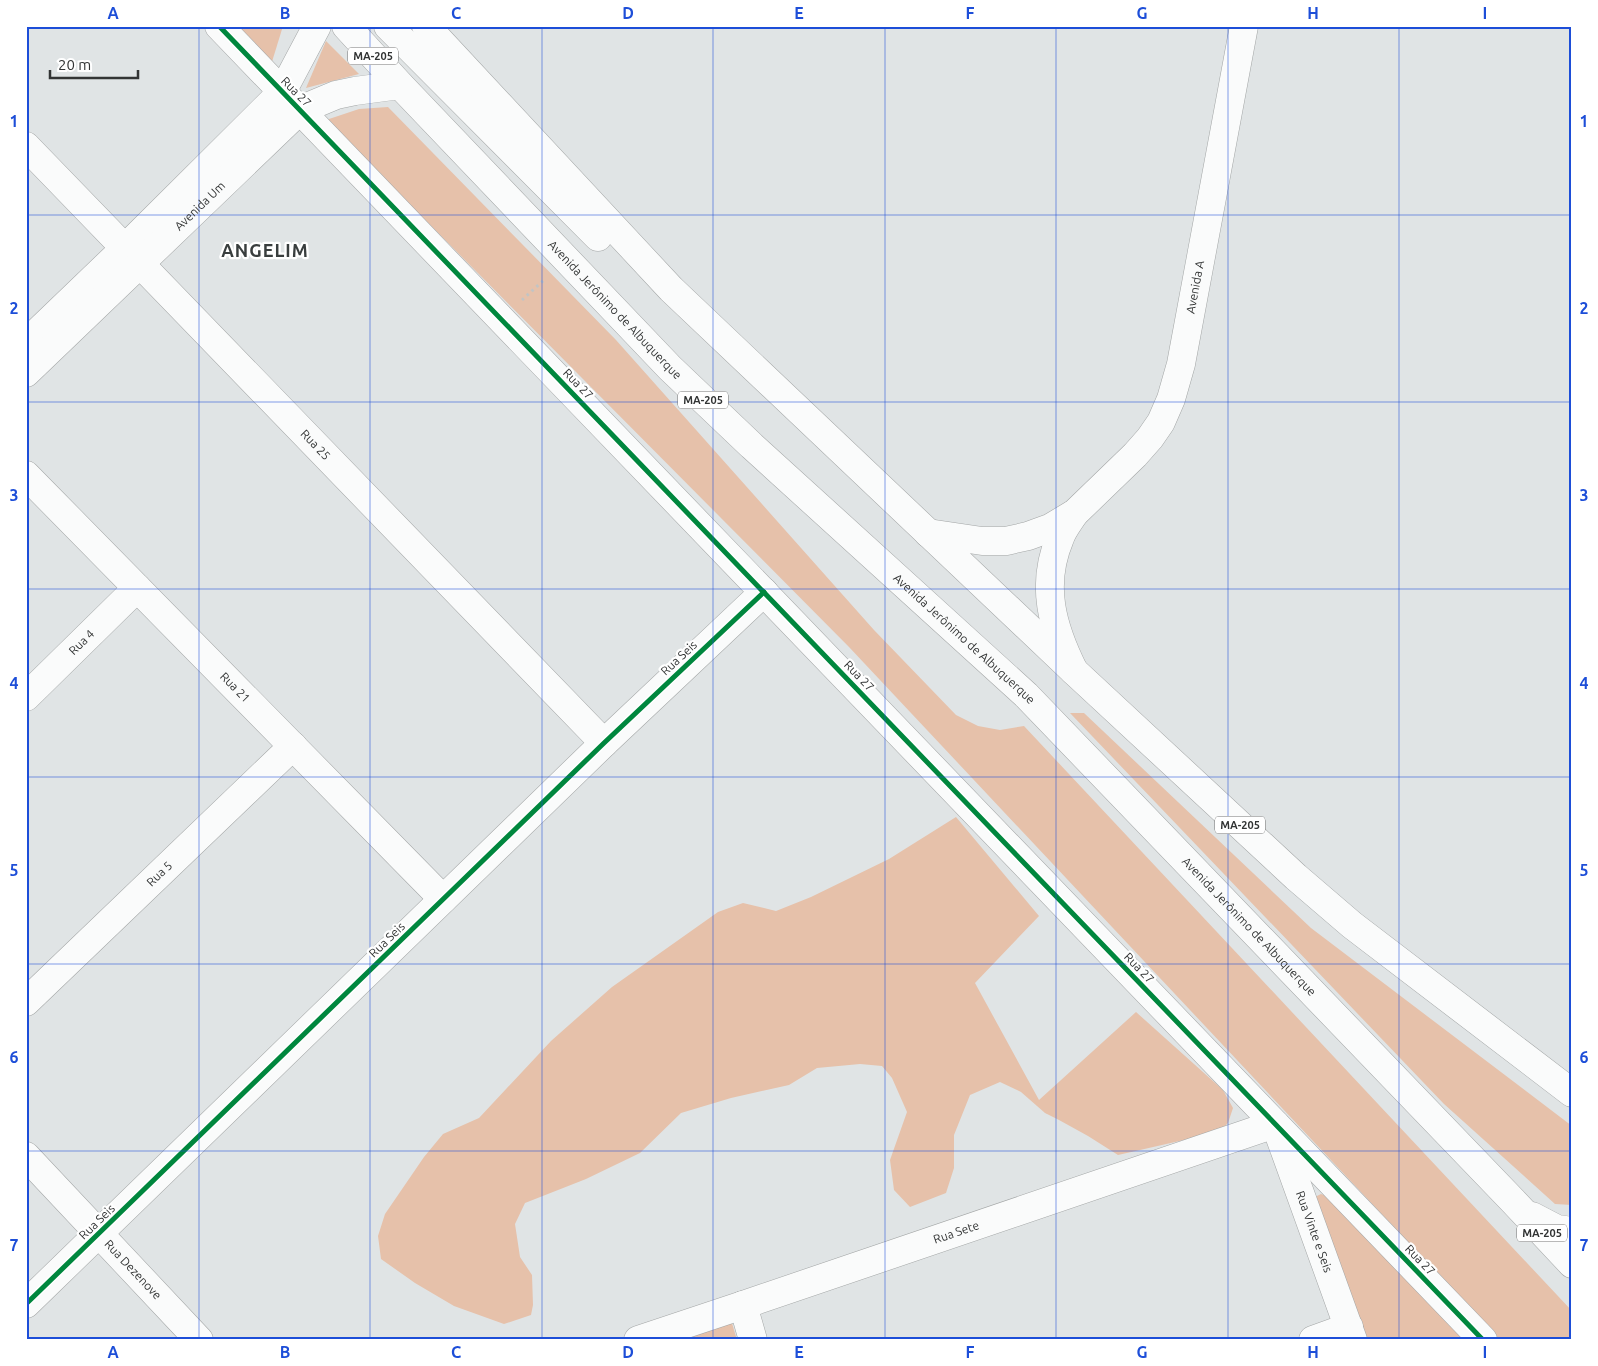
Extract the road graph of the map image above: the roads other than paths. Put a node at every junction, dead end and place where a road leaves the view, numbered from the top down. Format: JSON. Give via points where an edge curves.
{"nodes":[{"id":1,"x":218,"y":26,"type":"edge"},
{"id":2,"x":316,"y":26,"type":"edge"},
{"id":3,"x":346,"y":26,"type":"edge"},
{"id":4,"x":388,"y":26,"type":"edge"},
{"id":5,"x":426,"y":26,"type":"edge"},
{"id":6,"x":1244,"y":26,"type":"edge"},
{"id":7,"x":400,"y":85,"type":"junction"},
{"id":8,"x":291,"y":101,"type":"junction"},
{"id":9,"x":26,"y":146,"type":"edge"},
{"id":10,"x":133,"y":256,"type":"junction"},
{"id":11,"x":671,"y":289,"type":"junction"},
{"id":12,"x":26,"y":343,"type":"edge"},
{"id":13,"x":26,"y":373,"type":"edge"},
{"id":14,"x":26,"y":476,"type":"edge"},
{"id":15,"x":1075,"y":513,"type":"junction"},
{"id":16,"x":928,"y":533,"type":"junction"},
{"id":17,"x":137,"y":588,"type":"junction"},
{"id":18,"x":764,"y":592,"type":"junction"},
{"id":19,"x":1075,"y":672,"type":"junction"},
{"id":20,"x":26,"y":697,"type":"edge"},
{"id":21,"x":604,"y":743,"type":"junction"},
{"id":22,"x":293,"y":746,"type":"junction"},
{"id":23,"x":444,"y":899,"type":"junction"},
{"id":24,"x":26,"y":1002,"type":"edge"},
{"id":25,"x":1572,"y":1093,"type":"edge"},
{"id":26,"x":1275,"y":1124,"type":"junction"},
{"id":27,"x":26,"y":1156,"type":"edge"},
{"id":28,"x":1513,"y":1201,"type":"junction"},
{"id":29,"x":1572,"y":1231,"type":"edge"},
{"id":30,"x":99,"y":1234,"type":"junction"},
{"id":31,"x":1572,"y":1264,"type":"edge"},
{"id":32,"x":26,"y":1304,"type":"edge"},
{"id":33,"x":743,"y":1305,"type":"junction"},
{"id":34,"x":1351,"y":1333,"type":"edge"},
{"id":35,"x":199,"y":1340,"type":"edge"},
{"id":36,"x":638,"y":1340,"type":"edge"},
{"id":37,"x":753,"y":1340,"type":"edge"},
{"id":38,"x":1313,"y":1340,"type":"edge"},
{"id":39,"x":1483,"y":1340,"type":"edge"}],
"edges":[{"from":1,"to":8,"type":"street","name":"Rua 27"},
{"from":2,"to":8,"type":"street","name":"Avenida Um"},
{"from":3,"to":7,"type":"street","name":"Avenida Jerônimo de Albuquerque","number":"MA-205"},
{"from":4,"to":11,"type":"street","via":[[597,236]]},
{"from":5,"to":11,"type":"street","number":"MA-205"},
{"from":6,"to":15,"type":"street","name":"Avenida A","via":[[1181,364],[1171,399],[1150,438]]},
{"from":7,"to":8,"type":"street","name":"Avenida Um"},
{"from":7,"to":28,"type":"street","name":"Avenida Jerônimo de Albuquerque","number":"MA-205","via":[[712,409],[1026,696]]},
{"from":8,"to":10,"type":"street","name":"Avenida Um"},
{"from":8,"to":18,"type":"street","name":"Rua 27"},
{"from":9,"to":10,"type":"street","name":"Rua 25"},
{"from":10,"to":12,"type":"street","name":"Avenida Um"},
{"from":10,"to":13,"type":"street","name":"Avenida Um"},
{"from":10,"to":21,"type":"street","name":"Rua 25"},
{"from":11,"to":16,"type":"street","number":"MA-205"},
{"from":14,"to":17,"type":"street","name":"Rua 21"},
{"from":15,"to":16,"type":"street","name":"Avenida A","via":[[1050,528],[1006,541]]},
{"from":15,"to":19,"type":"street","name":"Avenida A","via":[[1053,556],[1049,579],[1055,628]]},
{"from":16,"to":19,"type":"street","number":"MA-205"},
{"from":17,"to":20,"type":"street","name":"Rua 4"},
{"from":17,"to":22,"type":"street","name":"Rua 21"},
{"from":18,"to":21,"type":"street","name":"Rua Seis"},
{"from":18,"to":26,"type":"street","name":"Rua 27"},
{"from":19,"to":25,"type":"street","number":"MA-205","via":[[1352,925]]},
{"from":21,"to":23,"type":"street","name":"Rua Seis"},
{"from":22,"to":23,"type":"street","name":"Rua 21"},
{"from":22,"to":24,"type":"street","name":"Rua 5"},
{"from":23,"to":30,"type":"street","name":"Rua Seis"},
{"from":26,"to":33,"type":"street","name":"Rua Sete"},
{"from":26,"to":34,"type":"street","name":"Rua Vinte e Seis"},
{"from":26,"to":39,"type":"street","name":"Rua 27"},
{"from":27,"to":30,"type":"street","name":"Rua Dezenove"},
{"from":28,"to":29,"type":"street","via":[[1545,1224]]},
{"from":28,"to":31,"type":"street","name":"Avenida Jerônimo de Albuquerque","number":"MA-205"},
{"from":30,"to":32,"type":"street","name":"Rua Seis"},
{"from":30,"to":35,"type":"street","name":"Rua Dezenove"},
{"from":33,"to":36,"type":"street","name":"Rua Sete"},
{"from":33,"to":37,"type":"street"},
{"from":34,"to":38,"type":"street"}]}
